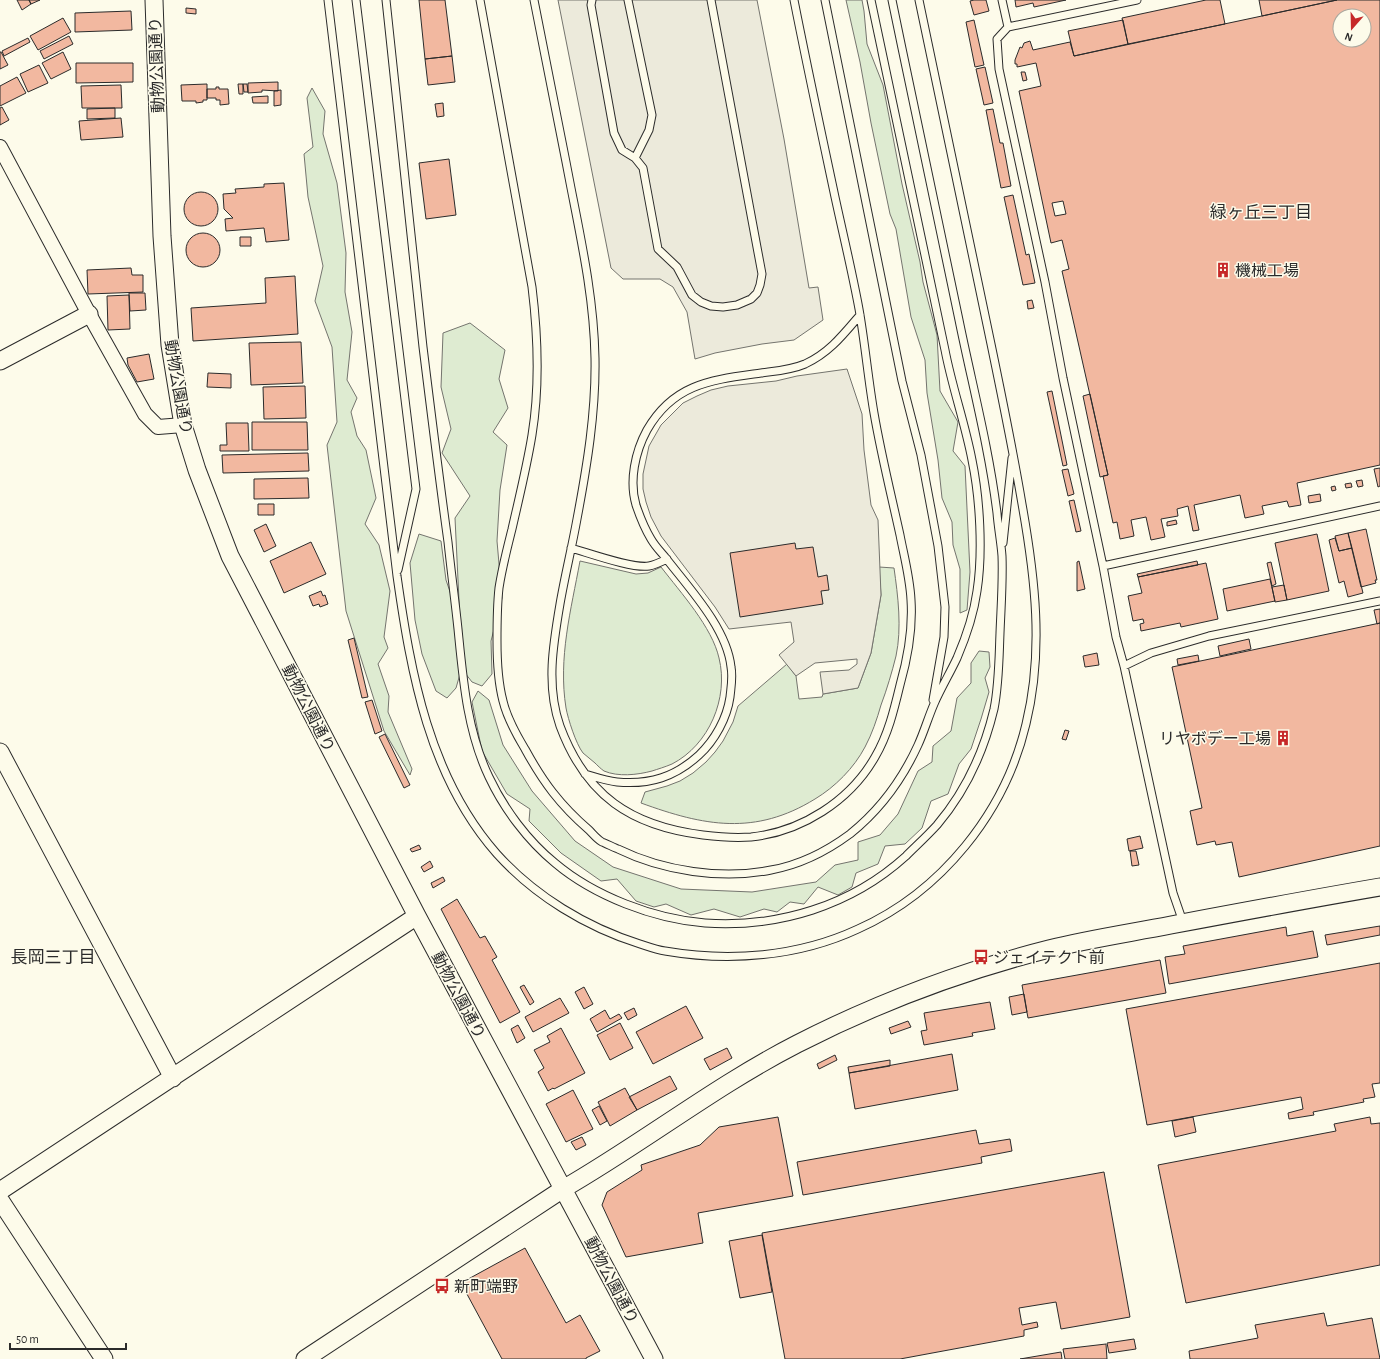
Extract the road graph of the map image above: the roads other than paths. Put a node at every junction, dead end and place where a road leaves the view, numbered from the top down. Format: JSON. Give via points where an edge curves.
{"nodes":[{"id":1,"x":154,"y":0,"type":"edge"},
{"id":2,"x":328,"y":0,"type":"edge"},
{"id":3,"x":356,"y":0,"type":"edge"},
{"id":4,"x":386,"y":0,"type":"edge"},
{"id":5,"x":480,"y":0,"type":"edge"},
{"id":6,"x":534,"y":0,"type":"edge"},
{"id":7,"x":592,"y":0,"type":"edge"},
{"id":8,"x":628,"y":0,"type":"edge"},
{"id":9,"x":711,"y":0,"type":"edge"},
{"id":10,"x":794,"y":0,"type":"edge"},
{"id":11,"x":825,"y":0,"type":"edge"},
{"id":12,"x":872,"y":0,"type":"edge"},
{"id":13,"x":892,"y":0,"type":"edge"},
{"id":14,"x":919,"y":0,"type":"edge"},
{"id":15,"x":1002,"y":0,"type":"edge"},
{"id":16,"x":1137,"y":0,"type":"edge"},
{"id":17,"x":1008,"y":27,"type":"junction"},
{"id":18,"x":0,"y":147,"type":"edge"},
{"id":19,"x":635,"y":158,"type":"junction"},
{"id":20,"x":89,"y":314,"type":"junction"},
{"id":21,"x":860,"y":315,"type":"junction"},
{"id":22,"x":0,"y":361,"type":"edge"},
{"id":23,"x":183,"y":425,"type":"junction"},
{"id":24,"x":1012,"y":448,"type":"junction"},
{"id":25,"x":1380,"y":506,"type":"edge"},
{"id":26,"x":571,"y":548,"type":"junction"},
{"id":27,"x":1002,"y":557,"type":"junction"},
{"id":28,"x":667,"y":559,"type":"junction"},
{"id":29,"x":1103,"y":566,"type":"junction"},
{"id":30,"x":397,"y":576,"type":"junction"},
{"id":31,"x":1380,"y":601,"type":"edge"},
{"id":32,"x":1124,"y":666,"type":"junction"},
{"id":33,"x":932,"y":708,"type":"junction"},
{"id":34,"x":0,"y":752,"type":"edge"},
{"id":35,"x":585,"y":774,"type":"junction"},
{"id":36,"x":1380,"y":887,"type":"edge"},
{"id":37,"x":417,"y":916,"type":"junction"},
{"id":38,"x":1183,"y":923,"type":"junction"},
{"id":39,"x":173,"y":1078,"type":"junction"},
{"id":40,"x":563,"y":1189,"type":"junction"},
{"id":41,"x":0,"y":1191,"type":"edge"},
{"id":42,"x":0,"y":1200,"type":"edge"},
{"id":43,"x":312,"y":1357,"type":"edge"},
{"id":44,"x":104,"y":1359,"type":"edge"},
{"id":45,"x":654,"y":1359,"type":"edge"}],
"edges":[{"from":1,"to":23,"type":"street","name":"動物公園通り","via":[[162,236],[170,345]]},
{"from":2,"to":30,"type":"lane"},
{"from":3,"to":30,"type":"lane","via":[[416,489]]},
{"from":4,"to":27,"type":"lane","via":[[423,349],[468,714],[489,779],[506,808],[529,838],[555,864],[582,882],[638,909],[673,918],[728,924],[757,923],[813,911],[841,899],[888,872],[934,829],[953,805],[971,773],[984,741],[994,709],[997,685]]},
{"from":5,"to":33,"type":"lane","via":[[537,322],[538,363],[533,429],[504,559],[497,618],[497,653],[503,703],[513,729],[538,773],[555,797],[602,842],[638,859],[699,872],[736,874],[771,870],[804,860],[827,849],[848,835],[888,798],[920,742]]},
{"from":6,"to":26,"type":"lane","via":[[583,251],[593,324],[594,395],[585,476]]},
{"from":7,"to":19,"type":"lane","via":[[614,133],[622,150]]},
{"from":8,"to":19,"type":"lane","via":[[652,115],[649,130]]},
{"from":9,"to":19,"type":"lane","via":[[762,274],[757,293],[751,299],[738,305],[711,306],[692,294],[677,267],[658,249],[643,168]]},
{"from":10,"to":21,"type":"lane"},
{"from":11,"to":33,"type":"lane","via":[[938,546],[945,608],[944,637]]},
{"from":12,"to":33,"type":"lane","via":[[948,368],[972,458],[980,535],[977,590],[967,630],[958,655]]},
{"from":13,"to":27,"type":"lane","via":[[992,473]]},
{"from":14,"to":24,"type":"lane"},
{"from":15,"to":17,"type":"lane"},
{"from":16,"to":17,"type":"lane"},
{"from":17,"to":29,"type":"lane","via":[[997,39],[999,69]]},
{"from":18,"to":20,"type":"street"},
{"from":20,"to":22,"type":"street"},
{"from":20,"to":23,"type":"street","via":[[145,414],[158,427]]},
{"from":21,"to":28,"type":"lane","via":[[840,340],[826,352],[804,364],[784,370],[702,383],[686,390],[657,415],[646,431],[638,450],[633,489],[643,524]]},
{"from":21,"to":35,"type":"lane","via":[[874,413],[908,575],[912,606],[910,644],[905,666],[892,717],[876,756],[854,785],[824,811],[786,829],[750,837],[692,834],[644,821],[609,800]]},
{"from":23,"to":37,"type":"street","name":"動物公園通り","via":[[197,470],[230,556]]},
{"from":24,"to":27,"type":"lane"},
{"from":24,"to":30,"type":"lane","via":[[1034,577],[1037,634],[1036,666],[1027,722],[1006,782],[983,822],[965,846],[944,870],[921,890],[896,909],[858,930],[792,951],[713,957],[661,951],[620,938],[589,924],[554,904],[522,878],[498,855],[474,825],[439,757],[427,727],[410,657]]},
{"from":25,"to":29,"type":"lane"},
{"from":26,"to":28,"type":"lane","via":[[643,567]]},
{"from":26,"to":35,"type":"lane","via":[[555,630],[551,674],[558,721],[569,748]]},
{"from":28,"to":35,"type":"lane","via":[[719,630],[732,666],[729,704],[716,734],[704,750],[674,774],[657,780],[616,782]]},
{"from":29,"to":32,"type":"lane"},
{"from":31,"to":32,"type":"lane","via":[[1210,636],[1151,653]]},
{"from":32,"to":38,"type":"lane","via":[[1173,893]]},
{"from":34,"to":39,"type":"street"},
{"from":36,"to":38,"type":"street"},
{"from":37,"to":39,"type":"street"},
{"from":37,"to":40,"type":"street","name":"動物公園通り"},
{"from":38,"to":40,"type":"street","via":[[1049,950],[953,978],[856,1016],[796,1044],[739,1076]]},
{"from":39,"to":41,"type":"street"},
{"from":40,"to":43,"type":"street"},
{"from":40,"to":45,"type":"street","name":"動物公園通り"},
{"from":42,"to":44,"type":"street"}]}
